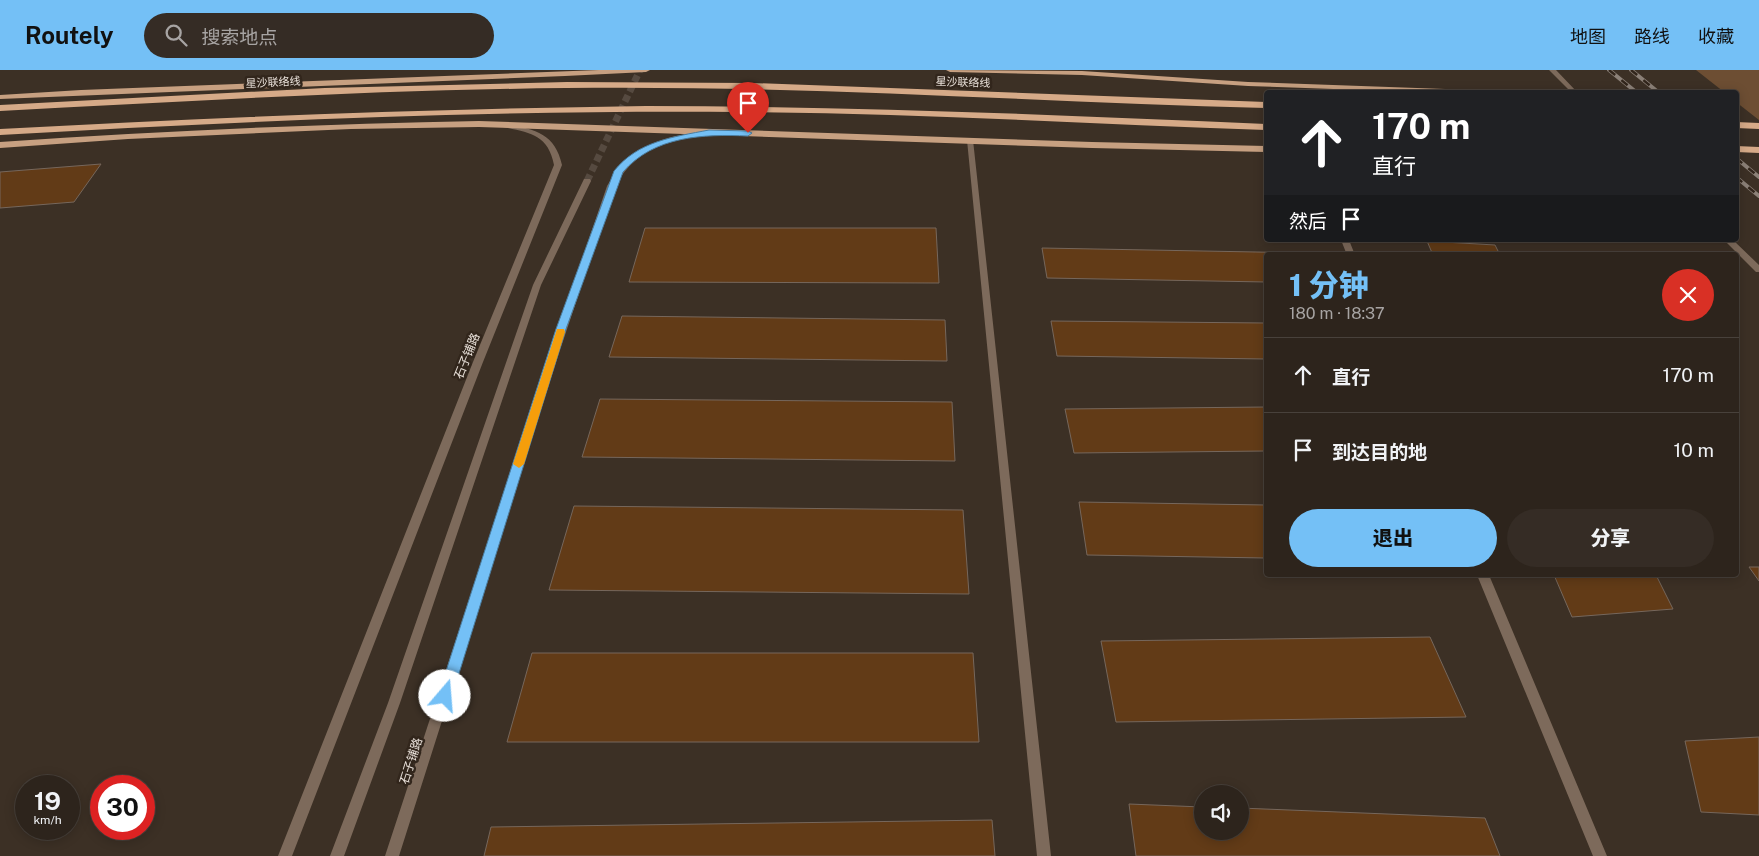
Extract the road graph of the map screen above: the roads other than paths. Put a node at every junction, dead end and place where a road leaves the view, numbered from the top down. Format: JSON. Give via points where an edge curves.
{"nodes":[{"id":1,"x":574,"y":70,"type":"edge"},
{"id":2,"x":646,"y":70,"type":"edge"},
{"id":3,"x":950,"y":70,"type":"edge"},
{"id":4,"x":1552,"y":70,"type":"edge"},
{"id":5,"x":550,"y":75,"type":"junction"},
{"id":6,"x":1417,"y":90,"type":"edge"},
{"id":7,"x":1572,"y":90,"type":"edge"},
{"id":8,"x":0,"y":98,"type":"edge"},
{"id":9,"x":1264,"y":105,"type":"edge"},
{"id":10,"x":0,"y":108,"type":"edge"},
{"id":11,"x":499,"y":124,"type":"junction"},
{"id":12,"x":1739,"y":125,"type":"edge"},
{"id":13,"x":1759,"y":126,"type":"edge"},
{"id":14,"x":1264,"y":127,"type":"edge"},
{"id":15,"x":0,"y":132,"type":"edge"},
{"id":16,"x":709,"y":132,"type":"junction"},
{"id":17,"x":970,"y":140,"type":"junction"},
{"id":18,"x":0,"y":145,"type":"edge"},
{"id":19,"x":1264,"y":149,"type":"edge"},
{"id":20,"x":1739,"y":149,"type":"edge"},
{"id":21,"x":1759,"y":150,"type":"edge"},
{"id":22,"x":587,"y":181,"type":"tunnel mouth"},
{"id":23,"x":1730,"y":242,"type":"edge"},
{"id":24,"x":1759,"y":270,"type":"edge"},
{"id":25,"x":1484,"y":577,"type":"edge"},
{"id":26,"x":285,"y":856,"type":"edge"},
{"id":27,"x":337,"y":856,"type":"edge"},
{"id":28,"x":392,"y":856,"type":"edge"},
{"id":29,"x":1044,"y":856,"type":"edge"},
{"id":30,"x":1600,"y":856,"type":"edge"}],
"edges":[{"from":1,"to":5,"type":"street"},
{"from":2,"to":5,"type":"main road"},
{"from":3,"to":6,"type":"main road","via":[[1082,73],[1248,84]]},
{"from":4,"to":7,"type":"street"},
{"from":5,"to":8,"type":"main road","via":[[266,84]]},
{"from":9,"to":10,"type":"highway","name":"星沙联络线","via":[[752,86],[567,85],[316,92]]},
{"from":11,"to":16,"type":"main road"},
{"from":11,"to":18,"type":"main road","via":[[341,127]]},
{"from":11,"to":26,"type":"street","name":"石子铺路","via":[[535,134],[550,142],[557,150],[558,164]]},
{"from":12,"to":13,"type":"highway"},
{"from":14,"to":15,"type":"highway","via":[[942,113],[740,109],[303,116]]},
{"from":16,"to":17,"type":"main road"},
{"from":16,"to":28,"type":"street","name":"石子铺路","via":[[645,148],[619,171],[612,186],[561,329]]},
{"from":17,"to":19,"type":"main road"},
{"from":17,"to":29,"type":"street"},
{"from":20,"to":21,"type":"highway"},
{"from":22,"to":27,"type":"street","via":[[537,285],[397,693]]},
{"from":23,"to":24,"type":"street"},
{"from":25,"to":30,"type":"street"}]}
